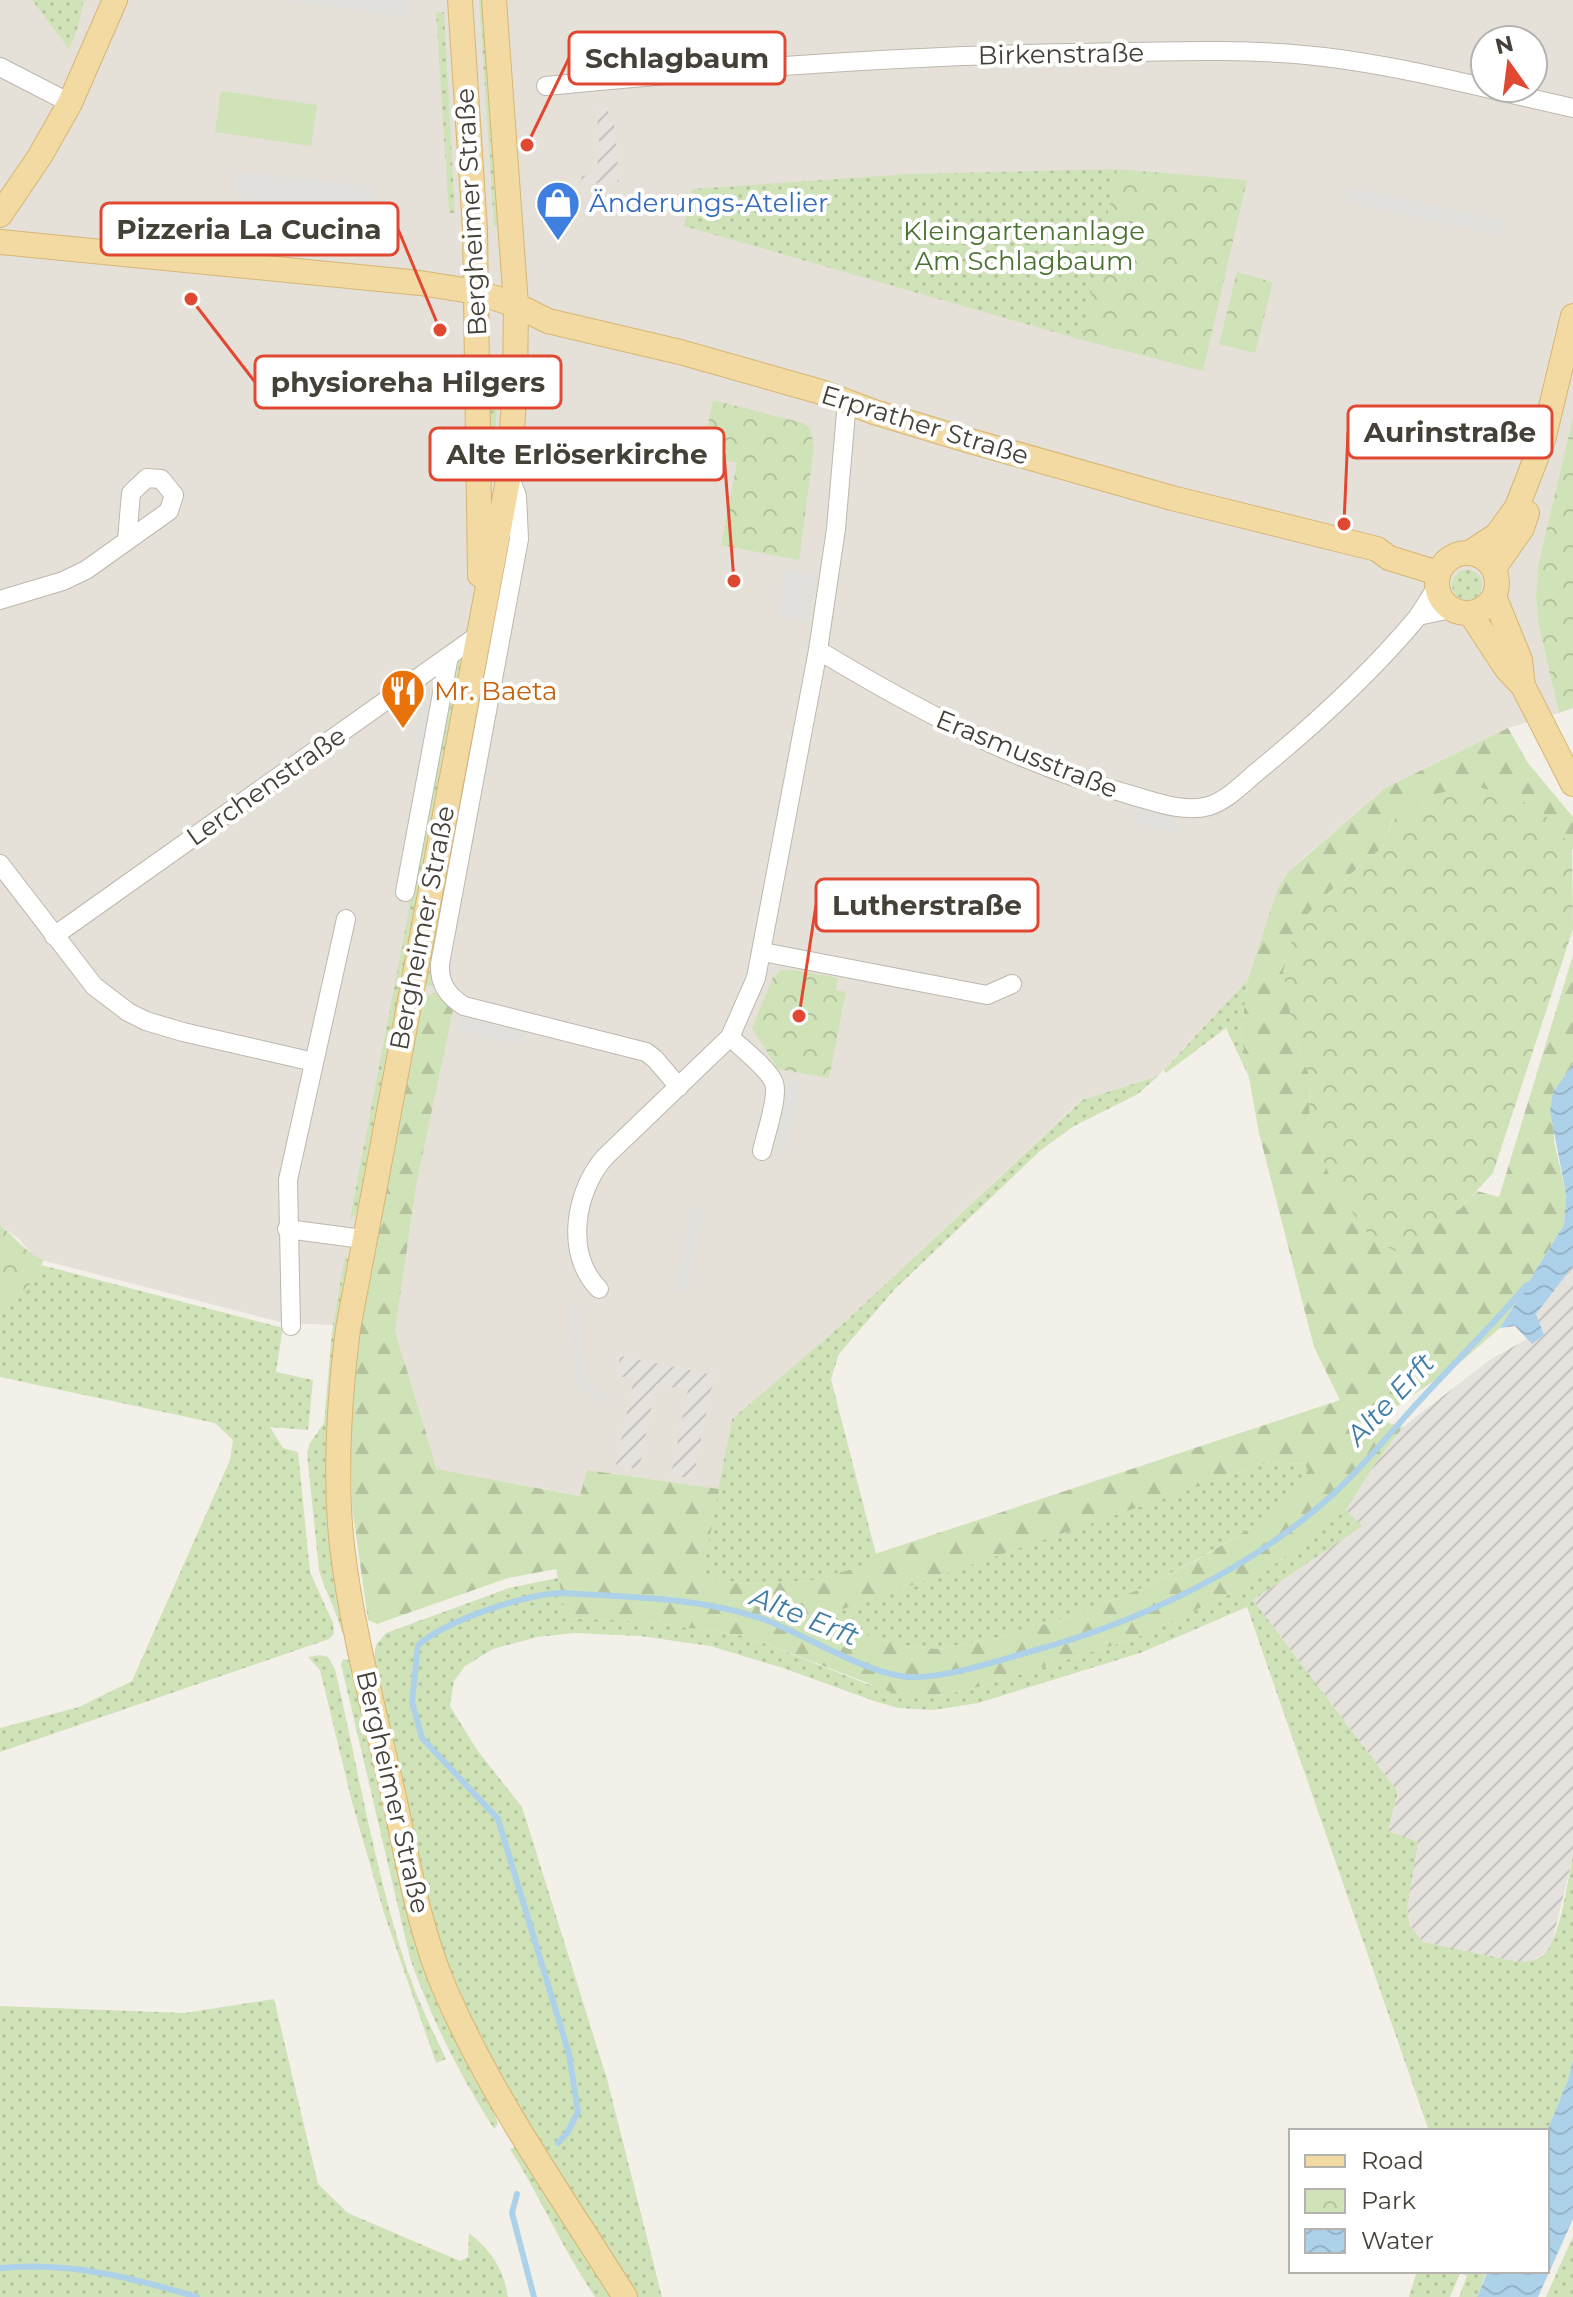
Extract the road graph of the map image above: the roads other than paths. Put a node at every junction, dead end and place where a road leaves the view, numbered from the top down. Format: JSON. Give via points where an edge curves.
{"nodes":[{"id":1,"x":115,"y":0,"type":"edge"},
{"id":2,"x":460,"y":0,"type":"edge"},
{"id":3,"x":494,"y":0,"type":"edge"},
{"id":4,"x":0,"y":67,"type":"edge"},
{"id":5,"x":546,"y":86,"type":"dead end"},
{"id":6,"x":70,"y":103,"type":"junction"},
{"id":7,"x":1573,"y":108,"type":"edge"},
{"id":8,"x":0,"y":215,"type":"edge"},
{"id":9,"x":0,"y":242,"type":"edge"},
{"id":10,"x":477,"y":292,"type":"junction"},
{"id":11,"x":516,"y":305,"type":"junction"},
{"id":12,"x":1573,"y":316,"type":"edge"},
{"id":13,"x":847,"y":401,"type":"junction"},
{"id":14,"x":1538,"y":456,"type":"junction"},
{"id":15,"x":509,"y":475,"type":"junction"},
{"id":16,"x":127,"y":540,"type":"dead end"},
{"id":17,"x":1449,"y":568,"type":"junction"},
{"id":18,"x":1494,"y":568,"type":"junction"},
{"id":19,"x":1494,"y":596,"type":"junction"},
{"id":20,"x":0,"y":600,"type":"edge"},
{"id":21,"x":1460,"y":611,"type":"junction"},
{"id":22,"x":1418,"y":616,"type":"junction"},
{"id":23,"x":479,"y":626,"type":"junction"},
{"id":24,"x":818,"y":650,"type":"junction"},
{"id":25,"x":449,"y":656,"type":"junction"},
{"id":26,"x":1523,"y":686,"type":"junction"},
{"id":27,"x":1573,"y":784,"type":"edge"},
{"id":28,"x":0,"y":864,"type":"edge"},
{"id":29,"x":405,"y":892,"type":"dead end"},
{"id":30,"x":346,"y":919,"type":"dead end"},
{"id":31,"x":54,"y":936,"type":"junction"},
{"id":32,"x":763,"y":952,"type":"junction"},
{"id":33,"x":1012,"y":984,"type":"dead end"},
{"id":34,"x":730,"y":1037,"type":"junction"},
{"id":35,"x":314,"y":1062,"type":"junction"},
{"id":36,"x":679,"y":1087,"type":"junction"},
{"id":37,"x":762,"y":1151,"type":"dead end"},
{"id":38,"x":287,"y":1229,"type":"junction"},
{"id":39,"x":363,"y":1239,"type":"junction"},
{"id":40,"x":599,"y":1289,"type":"dead end"},
{"id":41,"x":291,"y":1326,"type":"dead end"},
{"id":42,"x":625,"y":2297,"type":"edge"}],
"edges":[{"from":1,"to":6,"type":"main road"},
{"from":2,"to":10,"type":"main road","name":"Bergheimer Straße"},
{"from":3,"to":11,"type":"main road","name":"Bergheimer Straße"},
{"from":4,"to":6,"type":"street"},
{"from":5,"to":7,"type":"street","name":"Birkenstraße","via":[[930,57],[1281,54],[1375,64]]},
{"from":6,"to":8,"type":"main road"},
{"from":9,"to":10,"type":"main road","name":"Erprather Straße"},
{"from":10,"to":11,"type":"main road","name":"Erprather Straße"},
{"from":10,"to":23,"type":"main road","name":"Bergheimer Straße"},
{"from":11,"to":13,"type":"main road","name":"Erprather Straße","via":[[548,321],[680,352]]},
{"from":11,"to":15,"type":"main road","name":"Bergheimer Straße"},
{"from":12,"to":14,"type":"main road"},
{"from":13,"to":17,"type":"main road","name":"Erprather Straße","via":[[1172,498],[1377,549],[1389,558]]},
{"from":13,"to":24,"type":"street"},
{"from":14,"to":17,"type":"main road","via":[[1510,519],[1497,535]]},
{"from":14,"to":18,"type":"main road","via":[[1522,528]]},
{"from":15,"to":23,"type":"main road","name":"Bergheimer Straße"},
{"from":15,"to":36,"type":"street","name":"Bergheimer Straße","via":[[519,507],[519,539],[440,964],[444,988],[464,1006],[635,1048],[655,1059]]},
{"from":16,"to":20,"type":"street","via":[[74,576]]},
{"from":17,"to":18,"type":"main road","name":"Erprather Straße","via":[[1480,555]]},
{"from":17,"to":21,"type":"main road","via":[[1441,601]]},
{"from":17,"to":22,"type":"street","name":"Erasmusstraße"},
{"from":18,"to":19,"type":"main road"},
{"from":19,"to":21,"type":"main road","via":[[1488,604]]},
{"from":19,"to":26,"type":"main road","via":[[1520,660]]},
{"from":21,"to":22,"type":"street"},
{"from":21,"to":26,"type":"main road"},
{"from":22,"to":24,"type":"street","name":"Erasmusstraße","via":[[1289,746],[1225,798],[1194,808],[1112,790],[995,746],[920,711]]},
{"from":23,"to":25,"type":"street","name":"Lerchenstraße"},
{"from":23,"to":39,"type":"main road","name":"Bergheimer Straße"},
{"from":24,"to":32,"type":"street"},
{"from":25,"to":29,"type":"street","name":"Bergheimer Straße"},
{"from":25,"to":31,"type":"street","name":"Lerchenstraße"},
{"from":26,"to":27,"type":"main road"},
{"from":28,"to":31,"type":"street"},
{"from":30,"to":35,"type":"street"},
{"from":31,"to":35,"type":"street","via":[[111,1002],[146,1021]]},
{"from":32,"to":33,"type":"street","via":[[987,995]]},
{"from":32,"to":34,"type":"street"},
{"from":34,"to":36,"type":"street"},
{"from":34,"to":37,"type":"street","via":[[774,1084]]},
{"from":35,"to":38,"type":"street","via":[[288,1180]]},
{"from":36,"to":40,"type":"street","via":[[605,1157],[584,1190],[579,1222],[582,1265]]},
{"from":38,"to":39,"type":"street"},
{"from":38,"to":41,"type":"street"},
{"from":39,"to":42,"type":"main road","name":"Bergheimer Straße","via":[[341,1385],[342,1547],[424,1927],[445,1990],[478,2059]]}]}
